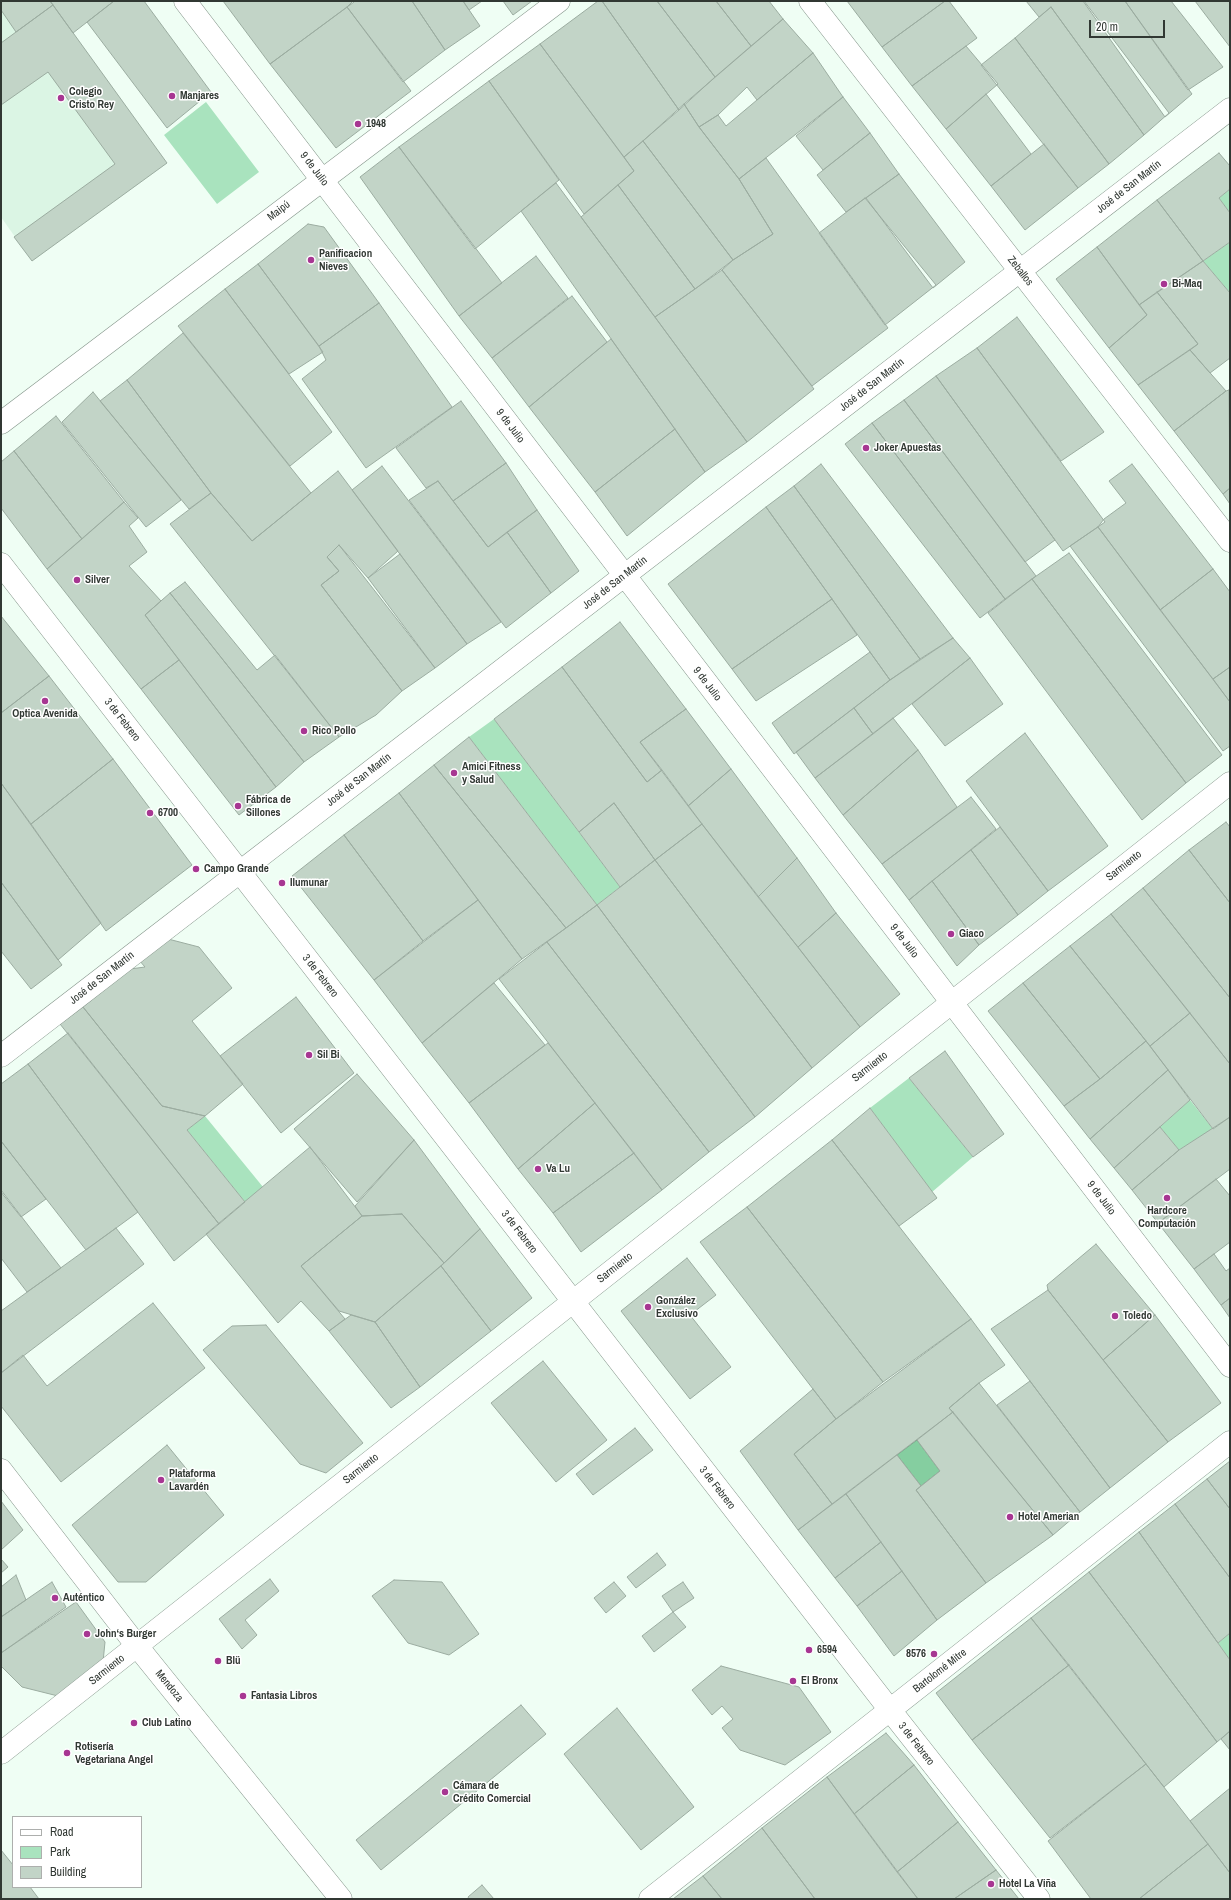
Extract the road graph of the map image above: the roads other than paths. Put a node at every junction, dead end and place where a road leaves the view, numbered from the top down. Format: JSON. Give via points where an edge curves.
{"nodes":[{"id":1,"x":185,"y":1,"type":"edge"},
{"id":2,"x":559,"y":1,"type":"edge"},
{"id":3,"x":810,"y":1,"type":"edge"},
{"id":4,"x":1230,"y":110,"type":"edge"},
{"id":5,"x":321,"y":179,"type":"junction"},
{"id":6,"x":1020,"y":271,"type":"junction"},
{"id":7,"x":1,"y":423,"type":"edge"},
{"id":8,"x":1230,"y":541,"type":"edge"},
{"id":9,"x":1,"y":564,"type":"edge"},
{"id":10,"x":625,"y":576,"type":"junction"},
{"id":11,"x":1230,"y":783,"type":"edge"},
{"id":12,"x":240,"y":872,"type":"junction"},
{"id":13,"x":952,"y":1002,"type":"junction"},
{"id":14,"x":1,"y":1056,"type":"edge"},
{"id":15,"x":573,"y":1302,"type":"junction"},
{"id":16,"x":1230,"y":1366,"type":"edge"},
{"id":17,"x":1230,"y":1442,"type":"edge"},
{"id":18,"x":1,"y":1470,"type":"edge"},
{"id":19,"x":137,"y":1646,"type":"junction"},
{"id":20,"x":890,"y":1710,"type":"junction"},
{"id":21,"x":1,"y":1753,"type":"edge"},
{"id":22,"x":341,"y":1899,"type":"edge"},
{"id":23,"x":650,"y":1899,"type":"edge"},
{"id":24,"x":1039,"y":1899,"type":"edge"}],
"edges":[{"from":1,"to":5,"type":"street","name":"9 de Julio"},
{"from":2,"to":5,"type":"street","name":"Maipú"},
{"from":3,"to":6,"type":"street","name":"Zeballos"},
{"from":4,"to":6,"type":"street","name":"José de San Martín"},
{"from":5,"to":7,"type":"street","name":"Maipú"},
{"from":5,"to":10,"type":"street","name":"9 de Julio"},
{"from":6,"to":8,"type":"street","name":"Zeballos"},
{"from":6,"to":10,"type":"street","name":"José de San Martín"},
{"from":9,"to":12,"type":"street","name":"3 de Febrero"},
{"from":10,"to":12,"type":"street","name":"José de San Martín"},
{"from":10,"to":13,"type":"street","name":"9 de Julio"},
{"from":11,"to":13,"type":"street","name":"Sarmiento"},
{"from":12,"to":14,"type":"street","name":"José de San Martín"},
{"from":12,"to":15,"type":"street","name":"3 de Febrero"},
{"from":13,"to":15,"type":"street","name":"Sarmiento"},
{"from":13,"to":16,"type":"street","name":"9 de Julio"},
{"from":15,"to":19,"type":"street","name":"Sarmiento"},
{"from":15,"to":20,"type":"street","name":"3 de Febrero"},
{"from":17,"to":20,"type":"street","name":"Bartolomé Mitre"},
{"from":18,"to":19,"type":"street","name":"Mendoza"},
{"from":19,"to":21,"type":"street","name":"Sarmiento"},
{"from":19,"to":22,"type":"street","name":"Mendoza"},
{"from":20,"to":23,"type":"street","name":"Bartolomé Mitre"},
{"from":20,"to":24,"type":"street","name":"3 de Febrero"}]}
